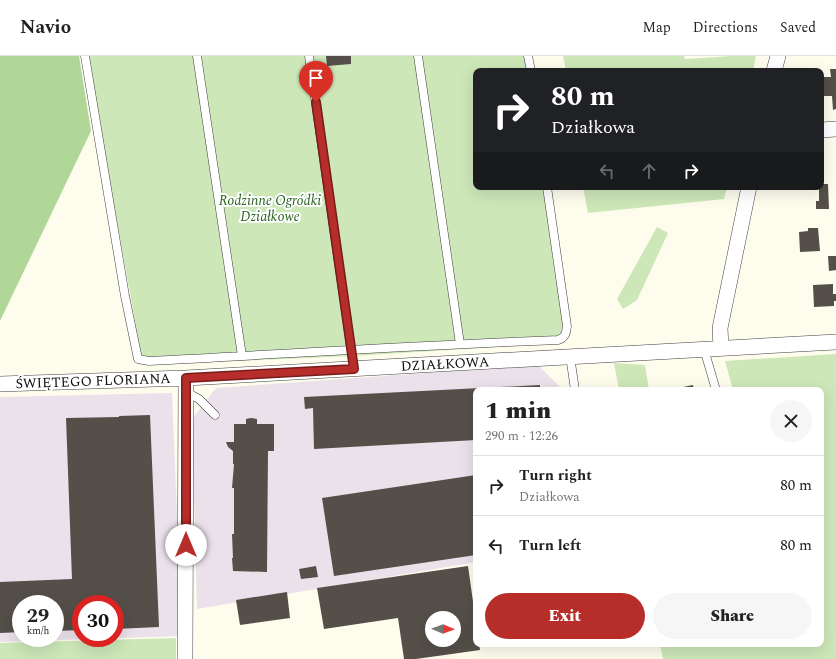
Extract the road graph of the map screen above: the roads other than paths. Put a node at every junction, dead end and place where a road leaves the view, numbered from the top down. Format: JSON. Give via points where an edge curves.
{"nodes":[{"id":1,"x":85,"y":56,"type":"edge"},
{"id":2,"x":198,"y":56,"type":"edge"},
{"id":3,"x":309,"y":56,"type":"edge"},
{"id":4,"x":418,"y":56,"type":"edge"},
{"id":5,"x":528,"y":56,"type":"edge"},
{"id":6,"x":778,"y":56,"type":"edge"},
{"id":7,"x":530,"y":68,"type":"edge"},
{"id":8,"x":775,"y":68,"type":"edge"},
{"id":9,"x":824,"y":130,"type":"edge"},
{"id":10,"x":836,"y":130,"type":"edge"},
{"id":11,"x":547,"y":190,"type":"edge"},
{"id":12,"x":748,"y":190,"type":"edge"},
{"id":13,"x":836,"y":342,"type":"edge"},
{"id":14,"x":460,"y":344,"type":"junction"},
{"id":15,"x":721,"y":348,"type":"junction"},
{"id":16,"x":704,"y":349,"type":"junction"},
{"id":17,"x":352,"y":350,"type":"junction"},
{"id":18,"x":242,"y":356,"type":"junction"},
{"id":19,"x":570,"y":356,"type":"junction"},
{"id":20,"x":354,"y":369,"type":"junction"},
{"id":21,"x":0,"y":384,"type":"edge"},
{"id":22,"x":186,"y":385,"type":"junction"},
{"id":23,"x":575,"y":387,"type":"edge"},
{"id":24,"x":715,"y":387,"type":"edge"},
{"id":25,"x":215,"y":415,"type":"dead end"},
{"id":26,"x":185,"y":659,"type":"edge"}],
"edges":[{"from":1,"to":18,"type":"lane","via":[[138,359],[149,361]]},
{"from":2,"to":18,"type":"lane"},
{"from":3,"to":17,"type":"lane"},
{"from":4,"to":14,"type":"lane"},
{"from":5,"to":7,"type":"lane"},
{"from":6,"to":8,"type":"street"},
{"from":9,"to":10,"type":"street"},
{"from":11,"to":14,"type":"lane","via":[[567,326],[566,334],[558,340]]},
{"from":12,"to":15,"type":"street","via":[[720,328]]},
{"from":13,"to":15,"type":"street","name":"DZIAŁKOWA"},
{"from":14,"to":17,"type":"lane"},
{"from":15,"to":16,"type":"street","name":"DZIAŁKOWA"},
{"from":16,"to":19,"type":"street","name":"DZIAŁKOWA"},
{"from":16,"to":24,"type":"lane"},
{"from":17,"to":18,"type":"lane"},
{"from":17,"to":20,"type":"lane"},
{"from":19,"to":20,"type":"street","name":"DZIAŁKOWA"},
{"from":19,"to":23,"type":"lane"},
{"from":20,"to":22,"type":"street","name":"DZIAŁKOWA"},
{"from":21,"to":22,"type":"street","name":"ŚWIĘTEGO FLORIANA"},
{"from":22,"to":25,"type":"lane"},
{"from":22,"to":26,"type":"street"}]}
